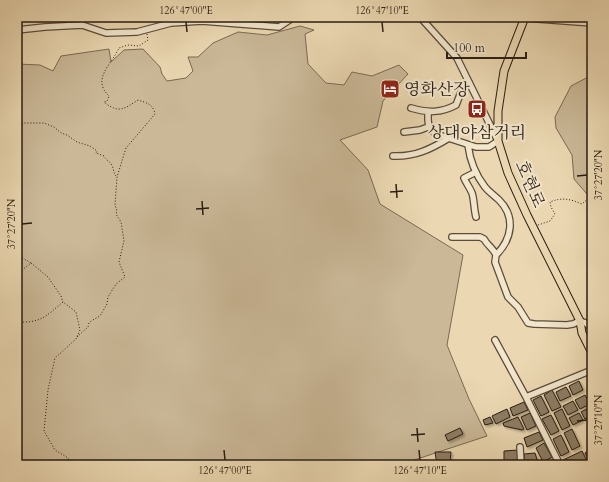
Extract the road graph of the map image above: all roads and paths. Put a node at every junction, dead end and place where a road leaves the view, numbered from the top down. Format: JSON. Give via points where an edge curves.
{"nodes":[{"id":1,"x":294,"y":17,"type":"edge"},
{"id":2,"x":420,"y":17,"type":"edge"},
{"id":3,"x":524,"y":18,"type":"edge"},
{"id":4,"x":592,"y":23,"type":"edge"},
{"id":5,"x":17,"y":30,"type":"edge"},
{"id":6,"x":146,"y":30,"type":"junction"},
{"id":7,"x":468,"y":82,"type":"junction"},
{"id":8,"x":412,"y":108,"type":"dead end"},
{"id":9,"x":428,"y":112,"type":"junction"},
{"id":10,"x":17,"y":122,"type":"edge"},
{"id":11,"x":428,"y":127,"type":"junction"},
{"id":12,"x":404,"y":132,"type":"dead end"},
{"id":13,"x":449,"y":138,"type":"junction"},
{"id":14,"x":498,"y":141,"type":"junction"},
{"id":15,"x":468,"y":145,"type":"junction"},
{"id":16,"x":393,"y":156,"type":"dead end"},
{"id":17,"x":476,"y":172,"type":"junction"},
{"id":18,"x":117,"y":177,"type":"junction"},
{"id":19,"x":592,"y":195,"type":"edge"},
{"id":20,"x":476,"y":217,"type":"dead end"},
{"id":21,"x":532,"y":226,"type":"junction"},
{"id":22,"x":452,"y":237,"type":"dead end"},
{"id":23,"x":17,"y":255,"type":"edge"},
{"id":24,"x":496,"y":255,"type":"junction"},
{"id":25,"x":31,"y":263,"type":"junction"},
{"id":26,"x":17,"y":274,"type":"edge"},
{"id":27,"x":63,"y":302,"type":"junction"},
{"id":28,"x":580,"y":321,"type":"junction"},
{"id":29,"x":17,"y":322,"type":"edge"},
{"id":30,"x":592,"y":328,"type":"edge"},
{"id":31,"x":77,"y":337,"type":"junction"},
{"id":32,"x":495,"y":340,"type":"dead end"},
{"id":33,"x":592,"y":354,"type":"edge"},
{"id":34,"x":592,"y":370,"type":"edge"},
{"id":35,"x":526,"y":397,"type":"junction"},
{"id":36,"x":520,"y":447,"type":"dead end"},
{"id":37,"x":72,"y":465,"type":"edge"},
{"id":38,"x":521,"y":465,"type":"edge"},
{"id":39,"x":560,"y":465,"type":"edge"}],
"edges":[{"from":1,"to":6,"type":"street","via":[[279,27],[202,21],[171,23]]},
{"from":2,"to":7,"type":"street","via":[[456,58]]},
{"from":3,"to":4,"type":"street"},
{"from":3,"to":14,"type":"main road","name":"호현로","via":[[504,71],[498,111]]},
{"from":5,"to":6,"type":"street","via":[[82,25],[106,33]]},
{"from":6,"to":18,"type":"path","via":[[148,40],[139,46],[128,45],[119,48],[109,63],[101,84],[108,96],[104,102],[117,110],[124,109],[138,100],[146,102],[154,109],[155,114],[126,148]]},
{"from":7,"to":9,"type":"street","via":[[463,87],[456,105]]},
{"from":7,"to":14,"type":"street"},
{"from":8,"to":9,"type":"street"},
{"from":9,"to":11,"type":"street"},
{"from":10,"to":18,"type":"path","via":[[21,125],[44,123],[54,126],[77,142],[90,146],[97,151],[96,154],[104,156],[112,165]]},
{"from":11,"to":12,"type":"street"},
{"from":11,"to":13,"type":"street","via":[[436,134]]},
{"from":13,"to":15,"type":"street"},
{"from":13,"to":16,"type":"street","via":[[412,156]]},
{"from":14,"to":15,"type":"street","via":[[489,147]]},
{"from":14,"to":21,"type":"main road","name":"호현로","via":[[508,173]]},
{"from":15,"to":17,"type":"street"},
{"from":17,"to":20,"type":"street","via":[[464,178],[472,194]]},
{"from":17,"to":24,"type":"street","via":[[486,188],[500,201],[510,220],[508,237]]},
{"from":18,"to":31,"type":"path","via":[[115,205],[124,241],[119,262],[125,277],[116,284],[100,316],[91,321]]},
{"from":19,"to":21,"type":"path","via":[[582,204],[568,199],[550,202],[555,214],[550,221]]},
{"from":21,"to":28,"type":"main road","name":"호현로"},
{"from":22,"to":24,"type":"street","via":[[480,237]]},
{"from":23,"to":25,"type":"path"},
{"from":24,"to":28,"type":"street","via":[[495,262],[508,297],[528,323],[567,325]]},
{"from":25,"to":26,"type":"path"},
{"from":25,"to":27,"type":"path","via":[[48,277]]},
{"from":27,"to":29,"type":"path","via":[[41,320]]},
{"from":27,"to":31,"type":"path","via":[[76,312],[80,330]]},
{"from":28,"to":30,"type":"street"},
{"from":28,"to":33,"type":"main road","name":"호현로","via":[[582,333]]},
{"from":31,"to":37,"type":"path","via":[[55,358],[48,390],[44,431],[55,450],[68,458]]},
{"from":32,"to":35,"type":"street"},
{"from":34,"to":35,"type":"street"},
{"from":35,"to":39,"type":"street"},
{"from":36,"to":38,"type":"street"}]}
